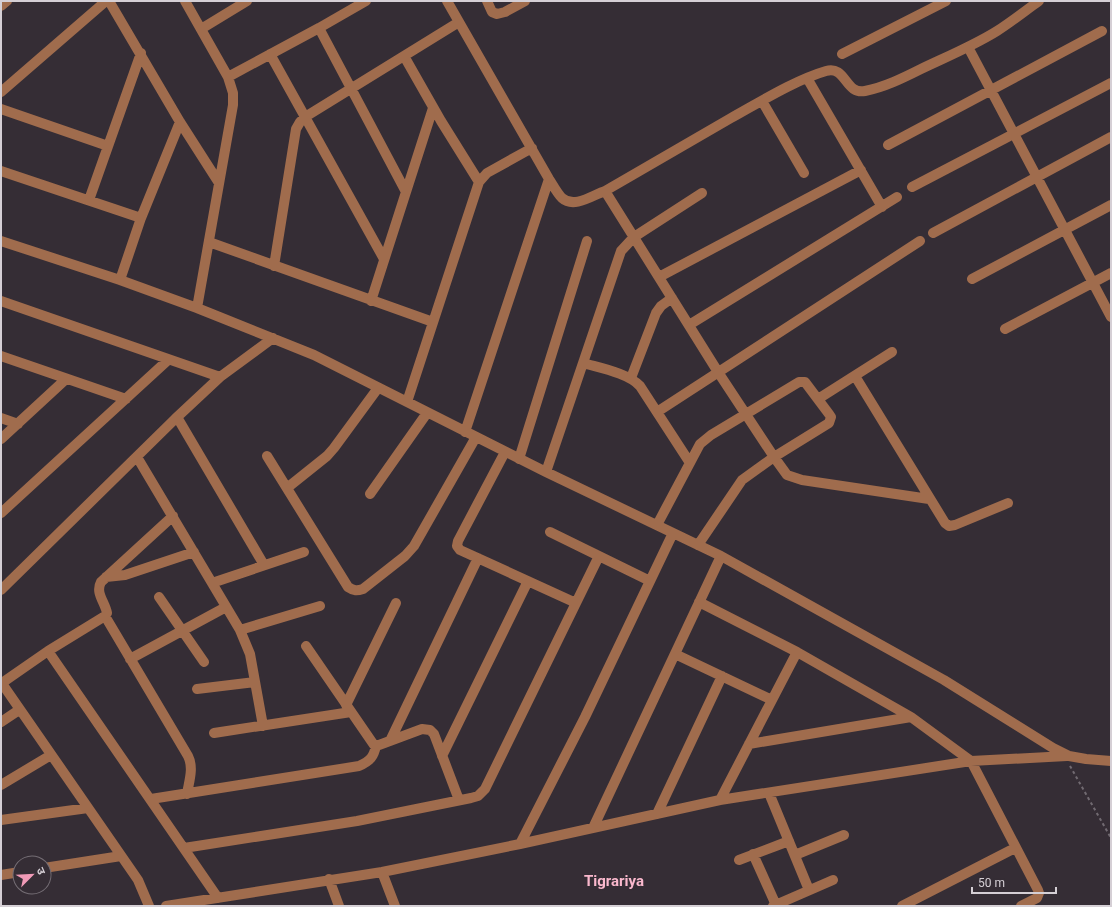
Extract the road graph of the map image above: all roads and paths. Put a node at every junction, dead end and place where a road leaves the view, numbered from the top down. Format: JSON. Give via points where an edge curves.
{"nodes":[{"id":1,"x":8,"y":1,"type":"edge"},
{"id":2,"x":106,"y":1,"type":"edge"},
{"id":3,"x":109,"y":1,"type":"edge"},
{"id":4,"x":185,"y":1,"type":"edge"},
{"id":5,"x":247,"y":1,"type":"edge"},
{"id":6,"x":366,"y":1,"type":"edge"},
{"id":7,"x":447,"y":1,"type":"edge"},
{"id":8,"x":486,"y":1,"type":"edge"},
{"id":9,"x":526,"y":1,"type":"edge"},
{"id":10,"x":946,"y":1,"type":"edge"},
{"id":11,"x":1039,"y":1,"type":"edge"},
{"id":12,"x":1,"y":6,"type":"edge"},
{"id":13,"x":459,"y":22,"type":"junction"},
{"id":14,"x":319,"y":28,"type":"junction"},
{"id":15,"x":201,"y":29,"type":"junction"},
{"id":16,"x":1102,"y":31,"type":"dead end"},
{"id":17,"x":968,"y":47,"type":"junction"},
{"id":18,"x":140,"y":53,"type":"junction"},
{"id":19,"x":270,"y":54,"type":"junction"},
{"id":20,"x":842,"y":54,"type":"dead end"},
{"id":21,"x":404,"y":56,"type":"junction"},
{"id":22,"x":228,"y":77,"type":"junction"},
{"id":23,"x":807,"y":78,"type":"junction"},
{"id":24,"x":1111,"y":83,"type":"edge"},
{"id":25,"x":351,"y":89,"type":"junction"},
{"id":26,"x":990,"y":90,"type":"junction"},
{"id":27,"x":1,"y":92,"type":"edge"},
{"id":28,"x":762,"y":101,"type":"junction"},
{"id":29,"x":433,"y":108,"type":"junction"},
{"id":30,"x":1,"y":109,"type":"edge"},
{"id":31,"x":305,"y":117,"type":"junction"},
{"id":32,"x":180,"y":122,"type":"junction"},
{"id":33,"x":1014,"y":134,"type":"junction"},
{"id":34,"x":1111,"y":137,"type":"edge"},
{"id":35,"x":888,"y":145,"type":"dead end"},
{"id":36,"x":108,"y":146,"type":"junction"},
{"id":37,"x":532,"y":148,"type":"junction"},
{"id":38,"x":861,"y":170,"type":"junction"},
{"id":39,"x":1,"y":172,"type":"edge"},
{"id":40,"x":804,"y":173,"type":"dead end"},
{"id":41,"x":1036,"y":177,"type":"junction"},
{"id":42,"x":549,"y":179,"type":"junction"},
{"id":43,"x":479,"y":182,"type":"junction"},
{"id":44,"x":219,"y":183,"type":"junction"},
{"id":45,"x":912,"y":187,"type":"dead end"},
{"id":46,"x":605,"y":190,"type":"junction"},
{"id":47,"x":406,"y":192,"type":"junction"},
{"id":48,"x":702,"y":193,"type":"dead end"},
{"id":49,"x":897,"y":198,"type":"dead end"},
{"id":50,"x":89,"y":200,"type":"junction"},
{"id":51,"x":1111,"y":205,"type":"edge"},
{"id":52,"x":882,"y":207,"type":"junction"},
{"id":53,"x":141,"y":218,"type":"junction"},
{"id":54,"x":1065,"y":230,"type":"junction"},
{"id":55,"x":933,"y":234,"type":"dead end"},
{"id":56,"x":634,"y":237,"type":"junction"},
{"id":57,"x":1,"y":241,"type":"edge"},
{"id":58,"x":920,"y":241,"type":"dead end"},
{"id":59,"x":209,"y":242,"type":"junction"},
{"id":60,"x":587,"y":242,"type":"dead end"},
{"id":61,"x":384,"y":259,"type":"junction"},
{"id":62,"x":274,"y":266,"type":"junction"},
{"id":63,"x":1111,"y":273,"type":"edge"},
{"id":64,"x":659,"y":277,"type":"junction"},
{"id":65,"x":972,"y":279,"type":"dead end"},
{"id":66,"x":120,"y":280,"type":"junction"},
{"id":67,"x":1092,"y":282,"type":"junction"},
{"id":68,"x":672,"y":298,"type":"junction"},
{"id":69,"x":1,"y":301,"type":"edge"},
{"id":70,"x":371,"y":301,"type":"junction"},
{"id":71,"x":197,"y":308,"type":"junction"},
{"id":72,"x":1111,"y":317,"type":"edge"},
{"id":73,"x":433,"y":322,"type":"junction"},
{"id":74,"x":689,"y":325,"type":"junction"},
{"id":75,"x":1005,"y":328,"type":"dead end"},
{"id":76,"x":273,"y":338,"type":"junction"},
{"id":77,"x":892,"y":352,"type":"dead end"},
{"id":78,"x":1,"y":356,"type":"edge"},
{"id":79,"x":168,"y":360,"type":"junction"},
{"id":80,"x":583,"y":363,"type":"junction"},
{"id":81,"x":718,"y":372,"type":"junction"},
{"id":82,"x":855,"y":376,"type":"junction"},
{"id":83,"x":220,"y":377,"type":"junction"},
{"id":84,"x":66,"y":378,"type":"junction"},
{"id":85,"x":631,"y":378,"type":"junction"},
{"id":86,"x":378,"y":388,"type":"junction"},
{"id":87,"x":126,"y":399,"type":"junction"},
{"id":88,"x":818,"y":399,"type":"junction"},
{"id":89,"x":406,"y":402,"type":"junction"},
{"id":90,"x":657,"y":412,"type":"junction"},
{"id":91,"x":427,"y":413,"type":"junction"},
{"id":92,"x":745,"y":414,"type":"junction"},
{"id":93,"x":1,"y":418,"type":"edge"},
{"id":94,"x":177,"y":418,"type":"junction"},
{"id":95,"x":18,"y":424,"type":"junction"},
{"id":96,"x":465,"y":432,"type":"junction"},
{"id":97,"x":476,"y":437,"type":"junction"},
{"id":98,"x":1,"y":440,"type":"edge"},
{"id":99,"x":505,"y":452,"type":"junction"},
{"id":100,"x":267,"y":456,"type":"dead end"},
{"id":101,"x":137,"y":457,"type":"junction"},
{"id":102,"x":774,"y":457,"type":"junction"},
{"id":103,"x":519,"y":459,"type":"junction"},
{"id":104,"x":690,"y":463,"type":"junction"},
{"id":105,"x":546,"y":472,"type":"junction"},
{"id":106,"x":287,"y":488,"type":"junction"},
{"id":107,"x":370,"y":494,"type":"dead end"},
{"id":108,"x":929,"y":499,"type":"junction"},
{"id":109,"x":1008,"y":503,"type":"dead end"},
{"id":110,"x":1,"y":513,"type":"edge"},
{"id":111,"x":173,"y":516,"type":"junction"},
{"id":112,"x":657,"y":526,"type":"junction"},
{"id":113,"x":550,"y":532,"type":"dead end"},
{"id":114,"x":673,"y":533,"type":"junction"},
{"id":115,"x":698,"y":545,"type":"junction"},
{"id":116,"x":194,"y":552,"type":"junction"},
{"id":117,"x":304,"y":552,"type":"dead end"},
{"id":118,"x":599,"y":556,"type":"junction"},
{"id":119,"x":721,"y":556,"type":"junction"},
{"id":120,"x":478,"y":558,"type":"junction"},
{"id":121,"x":264,"y":566,"type":"junction"},
{"id":122,"x":106,"y":577,"type":"junction"},
{"id":123,"x":528,"y":581,"type":"junction"},
{"id":124,"x":650,"y":581,"type":"junction"},
{"id":125,"x":212,"y":583,"type":"junction"},
{"id":126,"x":1,"y":590,"type":"edge"},
{"id":127,"x":159,"y":597,"type":"dead end"},
{"id":128,"x":699,"y":602,"type":"junction"},
{"id":129,"x":396,"y":603,"type":"dead end"},
{"id":130,"x":576,"y":603,"type":"junction"},
{"id":131,"x":320,"y":606,"type":"dead end"},
{"id":132,"x":226,"y":607,"type":"junction"},
{"id":133,"x":105,"y":616,"type":"junction"},
{"id":134,"x":240,"y":630,"type":"junction"},
{"id":135,"x":182,"y":631,"type":"junction"},
{"id":136,"x":306,"y":646,"type":"dead end"},
{"id":137,"x":48,"y":650,"type":"junction"},
{"id":138,"x":797,"y":652,"type":"junction"},
{"id":139,"x":675,"y":654,"type":"junction"},
{"id":140,"x":130,"y":659,"type":"junction"},
{"id":141,"x":204,"y":662,"type":"dead end"},
{"id":142,"x":722,"y":676,"type":"junction"},
{"id":143,"x":255,"y":682,"type":"junction"},
{"id":144,"x":1,"y":683,"type":"edge"},
{"id":145,"x":197,"y":689,"type":"dead end"},
{"id":146,"x":772,"y":700,"type":"junction"},
{"id":147,"x":348,"y":709,"type":"junction"},
{"id":148,"x":19,"y":710,"type":"junction"},
{"id":149,"x":911,"y":717,"type":"junction"},
{"id":150,"x":1,"y":722,"type":"edge"},
{"id":151,"x":263,"y":726,"type":"junction"},
{"id":152,"x":214,"y":733,"type":"dead end"},
{"id":153,"x":390,"y":741,"type":"junction"},
{"id":154,"x":749,"y":744,"type":"junction"},
{"id":155,"x":376,"y":745,"type":"junction"},
{"id":156,"x":51,"y":755,"type":"junction"},
{"id":157,"x":442,"y":756,"type":"junction"},
{"id":158,"x":1067,"y":756,"type":"junction"},
{"id":159,"x":970,"y":761,"type":"junction"},
{"id":160,"x":1111,"y":761,"type":"edge"},
{"id":161,"x":1,"y":785,"type":"edge"},
{"id":162,"x":769,"y":793,"type":"junction"},
{"id":163,"x":187,"y":794,"type":"junction"},
{"id":164,"x":151,"y":799,"type":"junction"},
{"id":165,"x":459,"y":800,"type":"junction"},
{"id":166,"x":720,"y":800,"type":"junction"},
{"id":167,"x":88,"y":808,"type":"junction"},
{"id":168,"x":657,"y":814,"type":"junction"},
{"id":169,"x":1,"y":820,"type":"edge"},
{"id":170,"x":592,"y":828,"type":"junction"},
{"id":171,"x":844,"y":835,"type":"dead end"},
{"id":172,"x":1111,"y":838,"type":"edge"},
{"id":173,"x":788,"y":841,"type":"junction"},
{"id":174,"x":520,"y":844,"type":"junction"},
{"id":175,"x":184,"y":848,"type":"junction"},
{"id":176,"x":1015,"y":848,"type":"junction"},
{"id":177,"x":753,"y":854,"type":"junction"},
{"id":178,"x":121,"y":856,"type":"junction"},
{"id":179,"x":795,"y":856,"type":"junction"},
{"id":180,"x":739,"y":860,"type":"dead end"},
{"id":181,"x":52,"y":867,"type":"edge"},
{"id":182,"x":382,"y":872,"type":"junction"},
{"id":183,"x":329,"y":879,"type":"junction"},
{"id":184,"x":833,"y":880,"type":"dead end"},
{"id":185,"x":809,"y":890,"type":"junction"},
{"id":186,"x":218,"y":898,"type":"junction"},
{"id":187,"x":149,"y":906,"type":"edge"},
{"id":188,"x":166,"y":906,"type":"edge"},
{"id":189,"x":339,"y":906,"type":"edge"},
{"id":190,"x":395,"y":906,"type":"edge"},
{"id":191,"x":774,"y":906,"type":"edge"},
{"id":192,"x":902,"y":906,"type":"edge"},
{"id":193,"x":1021,"y":906,"type":"edge"}],
"edges":[{"from":1,"to":12,"type":"street"},
{"from":2,"to":27,"type":"street"},
{"from":3,"to":18,"type":"street"},
{"from":4,"to":15,"type":"street"},
{"from":5,"to":15,"type":"street"},
{"from":6,"to":14,"type":"street"},
{"from":7,"to":13,"type":"street"},
{"from":8,"to":9,"type":"street","via":[[492,12],[497,14]]},
{"from":10,"to":20,"type":"street"},
{"from":11,"to":17,"type":"street","via":[[996,32]]},
{"from":13,"to":21,"type":"street"},
{"from":13,"to":37,"type":"street"},
{"from":14,"to":19,"type":"street"},
{"from":14,"to":25,"type":"street"},
{"from":15,"to":22,"type":"street"},
{"from":16,"to":26,"type":"street"},
{"from":17,"to":23,"type":"street","via":[[889,84],[863,92],[853,90],[836,70],[831,69]]},
{"from":17,"to":26,"type":"street"},
{"from":18,"to":32,"type":"street"},
{"from":18,"to":36,"type":"street"},
{"from":19,"to":22,"type":"street"},
{"from":19,"to":31,"type":"street"},
{"from":21,"to":25,"type":"street"},
{"from":21,"to":29,"type":"street"},
{"from":22,"to":44,"type":"street","via":[[234,105]]},
{"from":23,"to":28,"type":"street"},
{"from":23,"to":38,"type":"street"},
{"from":24,"to":33,"type":"street"},
{"from":25,"to":31,"type":"street"},
{"from":25,"to":47,"type":"street"},
{"from":26,"to":33,"type":"street"},
{"from":26,"to":35,"type":"street"},
{"from":28,"to":40,"type":"street"},
{"from":28,"to":46,"type":"street"},
{"from":29,"to":43,"type":"street"},
{"from":29,"to":47,"type":"street"},
{"from":30,"to":36,"type":"street"},
{"from":31,"to":61,"type":"street"},
{"from":31,"to":62,"type":"street","via":[[296,129]]},
{"from":32,"to":44,"type":"street"},
{"from":32,"to":53,"type":"street"},
{"from":33,"to":41,"type":"street"},
{"from":33,"to":45,"type":"street"},
{"from":34,"to":41,"type":"street"},
{"from":36,"to":50,"type":"street"},
{"from":37,"to":42,"type":"street"},
{"from":37,"to":43,"type":"street","via":[[487,173]]},
{"from":38,"to":52,"type":"street"},
{"from":38,"to":64,"type":"street"},
{"from":39,"to":50,"type":"street"},
{"from":41,"to":54,"type":"street"},
{"from":41,"to":55,"type":"street"},
{"from":42,"to":46,"type":"street","via":[[562,198],[568,202],[578,202]]},
{"from":42,"to":96,"type":"street"},
{"from":43,"to":73,"type":"street"},
{"from":44,"to":59,"type":"street"},
{"from":46,"to":56,"type":"street"},
{"from":47,"to":61,"type":"street"},
{"from":48,"to":56,"type":"street"},
{"from":49,"to":52,"type":"street"},
{"from":50,"to":53,"type":"street"},
{"from":51,"to":54,"type":"street"},
{"from":52,"to":74,"type":"street"},
{"from":53,"to":66,"type":"street"},
{"from":54,"to":65,"type":"street"},
{"from":54,"to":67,"type":"street"},
{"from":56,"to":64,"type":"street"},
{"from":56,"to":80,"type":"street","via":[[617,260]]},
{"from":57,"to":66,"type":"street"},
{"from":58,"to":81,"type":"street"},
{"from":59,"to":62,"type":"street"},
{"from":59,"to":71,"type":"street"},
{"from":60,"to":103,"type":"street"},
{"from":61,"to":70,"type":"street"},
{"from":62,"to":70,"type":"street"},
{"from":63,"to":67,"type":"street"},
{"from":64,"to":68,"type":"street"},
{"from":66,"to":71,"type":"street"},
{"from":67,"to":72,"type":"street"},
{"from":67,"to":75,"type":"street"},
{"from":68,"to":74,"type":"street"},
{"from":68,"to":85,"type":"street","via":[[656,313]]},
{"from":69,"to":79,"type":"street"},
{"from":70,"to":73,"type":"street"},
{"from":71,"to":76,"type":"street"},
{"from":73,"to":89,"type":"street"},
{"from":74,"to":81,"type":"street"},
{"from":76,"to":83,"type":"street"},
{"from":76,"to":86,"type":"street","via":[[314,355]]},
{"from":77,"to":82,"type":"street"},
{"from":78,"to":84,"type":"street"},
{"from":79,"to":83,"type":"street"},
{"from":79,"to":87,"type":"street"},
{"from":80,"to":85,"type":"street"},
{"from":80,"to":105,"type":"street"},
{"from":81,"to":90,"type":"street"},
{"from":81,"to":92,"type":"street"},
{"from":82,"to":88,"type":"street"},
{"from":82,"to":108,"type":"street"},
{"from":83,"to":94,"type":"street"},
{"from":84,"to":87,"type":"street"},
{"from":84,"to":95,"type":"street"},
{"from":85,"to":90,"type":"street","via":[[640,386]]},
{"from":86,"to":89,"type":"street"},
{"from":86,"to":106,"type":"street","via":[[327,456]]},
{"from":87,"to":110,"type":"street"},
{"from":88,"to":92,"type":"street","via":[[805,382],[799,382]]},
{"from":88,"to":102,"type":"street","via":[[831,417],[828,423]]},
{"from":89,"to":91,"type":"street"},
{"from":90,"to":104,"type":"street"},
{"from":91,"to":96,"type":"street"},
{"from":91,"to":107,"type":"street"},
{"from":92,"to":102,"type":"street"},
{"from":92,"to":104,"type":"street","via":[[704,440]]},
{"from":93,"to":95,"type":"street"},
{"from":94,"to":101,"type":"street"},
{"from":94,"to":121,"type":"street"},
{"from":95,"to":98,"type":"street"},
{"from":96,"to":97,"type":"street"},
{"from":97,"to":99,"type":"street"},
{"from":97,"to":106,"type":"street","via":[[414,546],[405,556],[357,591],[348,587]]},
{"from":99,"to":103,"type":"street"},
{"from":99,"to":120,"type":"street","via":[[457,543],[460,550]]},
{"from":100,"to":106,"type":"street"},
{"from":101,"to":111,"type":"street"},
{"from":101,"to":126,"type":"street"},
{"from":102,"to":108,"type":"street","via":[[787,475],[793,478]]},
{"from":102,"to":115,"type":"street","via":[[742,480]]},
{"from":103,"to":105,"type":"street"},
{"from":104,"to":112,"type":"street"},
{"from":105,"to":112,"type":"street"},
{"from":108,"to":109,"type":"street","via":[[941,520],[950,526]]},
{"from":111,"to":116,"type":"street"},
{"from":111,"to":122,"type":"street"},
{"from":112,"to":114,"type":"street"},
{"from":113,"to":118,"type":"street"},
{"from":114,"to":115,"type":"street"},
{"from":114,"to":124,"type":"street"},
{"from":115,"to":119,"type":"street"},
{"from":116,"to":122,"type":"street","via":[[125,575]]},
{"from":116,"to":125,"type":"street"},
{"from":117,"to":121,"type":"street"},
{"from":118,"to":124,"type":"street"},
{"from":118,"to":130,"type":"street"},
{"from":119,"to":128,"type":"street"},
{"from":119,"to":158,"type":"street","via":[[944,680]]},
{"from":120,"to":123,"type":"street"},
{"from":120,"to":153,"type":"street"},
{"from":121,"to":125,"type":"street"},
{"from":122,"to":133,"type":"street","via":[[98,586],[107,613]]},
{"from":123,"to":130,"type":"street"},
{"from":123,"to":157,"type":"street"},
{"from":124,"to":174,"type":"street"},
{"from":125,"to":132,"type":"street"},
{"from":127,"to":135,"type":"street"},
{"from":128,"to":138,"type":"street"},
{"from":128,"to":139,"type":"street"},
{"from":129,"to":147,"type":"street"},
{"from":130,"to":165,"type":"street","via":[[485,790],[478,796]]},
{"from":131,"to":134,"type":"street"},
{"from":132,"to":134,"type":"street"},
{"from":132,"to":135,"type":"street"},
{"from":133,"to":137,"type":"street"},
{"from":133,"to":140,"type":"street"},
{"from":134,"to":143,"type":"street","via":[[250,654]]},
{"from":135,"to":140,"type":"street"},
{"from":135,"to":141,"type":"street"},
{"from":136,"to":147,"type":"street"},
{"from":137,"to":144,"type":"street"},
{"from":137,"to":164,"type":"street"},
{"from":138,"to":146,"type":"street"},
{"from":138,"to":149,"type":"street"},
{"from":139,"to":142,"type":"street"},
{"from":139,"to":170,"type":"street"},
{"from":140,"to":163,"type":"street","via":[[191,762]]},
{"from":142,"to":146,"type":"street"},
{"from":142,"to":168,"type":"street"},
{"from":143,"to":145,"type":"street"},
{"from":143,"to":151,"type":"street"},
{"from":144,"to":148,"type":"street"},
{"from":146,"to":154,"type":"street"},
{"from":147,"to":151,"type":"street"},
{"from":147,"to":155,"type":"street","via":[[371,743]]},
{"from":148,"to":150,"type":"street"},
{"from":148,"to":156,"type":"street"},
{"from":149,"to":154,"type":"street"},
{"from":149,"to":159,"type":"street"},
{"from":151,"to":152,"type":"street"},
{"from":153,"to":155,"type":"street"},
{"from":153,"to":157,"type":"street","via":[[426,729],[434,734]]},
{"from":154,"to":166,"type":"street"},
{"from":155,"to":163,"type":"street","via":[[372,759],[359,766]]},
{"from":156,"to":161,"type":"street"},
{"from":156,"to":167,"type":"street"},
{"from":157,"to":165,"type":"street"},
{"from":158,"to":159,"type":"street"},
{"from":158,"to":160,"type":"street"},
{"from":158,"to":172,"type":"path"},
{"from":159,"to":162,"type":"street"},
{"from":159,"to":176,"type":"street"},
{"from":162,"to":166,"type":"street"},
{"from":162,"to":173,"type":"street"},
{"from":163,"to":164,"type":"street"},
{"from":164,"to":175,"type":"street"},
{"from":165,"to":175,"type":"street","via":[[357,821]]},
{"from":166,"to":168,"type":"street"},
{"from":167,"to":169,"type":"street"},
{"from":167,"to":178,"type":"street"},
{"from":168,"to":170,"type":"street"},
{"from":170,"to":174,"type":"street"},
{"from":171,"to":179,"type":"street"},
{"from":173,"to":177,"type":"street"},
{"from":173,"to":179,"type":"street"},
{"from":174,"to":182,"type":"street"},
{"from":175,"to":186,"type":"street"},
{"from":176,"to":192,"type":"street"},
{"from":176,"to":193,"type":"street","via":[[1039,894],[1037,898]]},
{"from":177,"to":180,"type":"street"},
{"from":177,"to":191,"type":"street"},
{"from":178,"to":181,"type":"street"},
{"from":178,"to":187,"type":"street","via":[[138,880]]},
{"from":179,"to":185,"type":"street"},
{"from":182,"to":183,"type":"street"},
{"from":182,"to":190,"type":"street"},
{"from":183,"to":186,"type":"street"},
{"from":183,"to":189,"type":"street"},
{"from":184,"to":185,"type":"street"},
{"from":185,"to":191,"type":"street"},
{"from":186,"to":188,"type":"street"}]}
